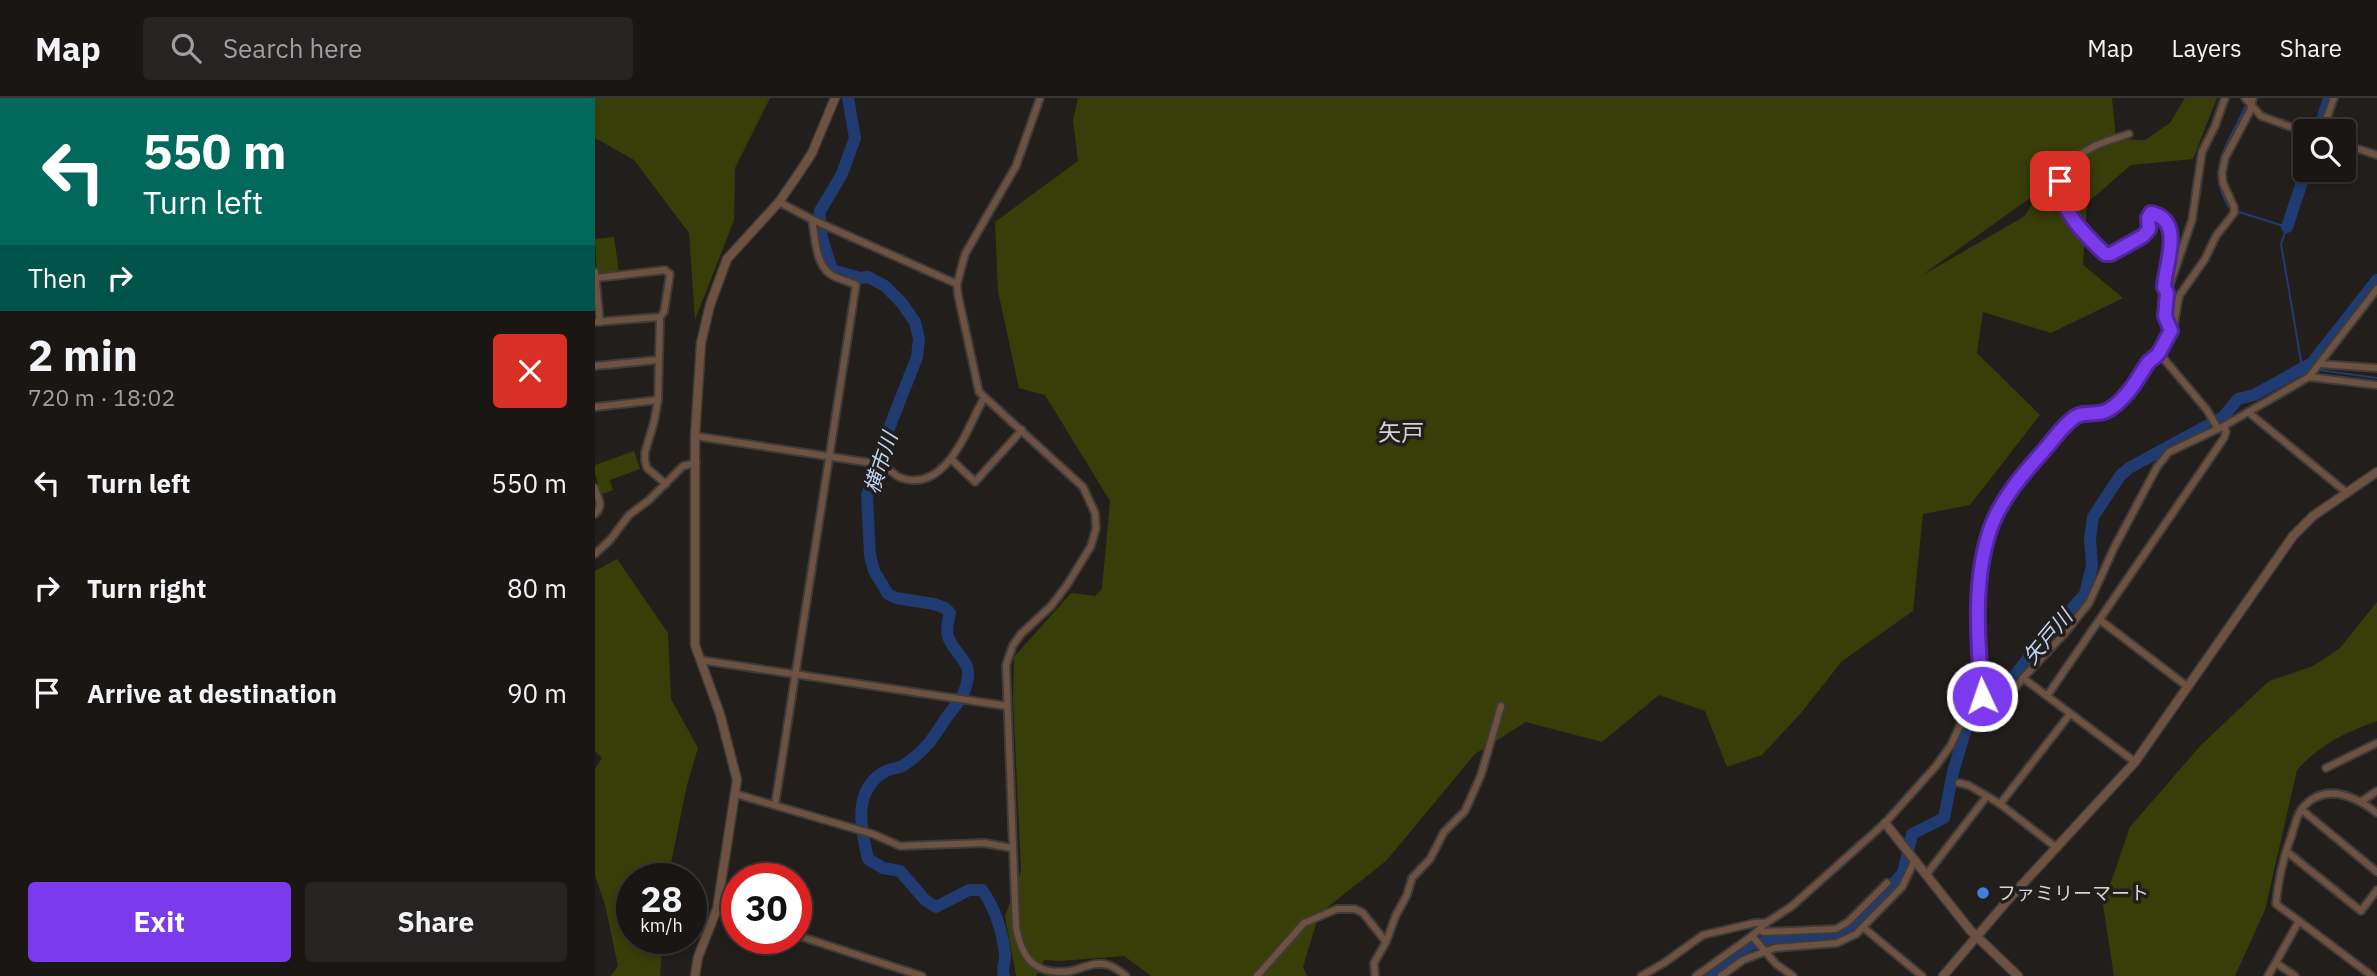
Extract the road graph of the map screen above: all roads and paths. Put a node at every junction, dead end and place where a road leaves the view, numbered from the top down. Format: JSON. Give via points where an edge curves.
{"nodes":[{"id":1,"x":835,"y":98,"type":"edge"},
{"id":2,"x":1040,"y":98,"type":"edge"},
{"id":3,"x":2225,"y":98,"type":"edge"},
{"id":4,"x":2245,"y":98,"type":"edge"},
{"id":5,"x":2334,"y":98,"type":"edge"},
{"id":6,"x":2252,"y":102,"type":"edge"},
{"id":7,"x":2326,"y":119,"type":"edge"},
{"id":8,"x":2293,"y":128,"type":"edge"},
{"id":9,"x":2129,"y":134,"type":"dead end"},
{"id":10,"x":2356,"y":148,"type":"edge"},
{"id":11,"x":2377,"y":155,"type":"edge"},
{"id":12,"x":779,"y":202,"type":"junction"},
{"id":13,"x":813,"y":220,"type":"junction"},
{"id":14,"x":595,"y":272,"type":"edge"},
{"id":15,"x":596,"y":278,"type":"edge"},
{"id":16,"x":957,"y":284,"type":"junction"},
{"id":17,"x":2377,"y":289,"type":"edge"},
{"id":18,"x":2167,"y":293,"type":"junction"},
{"id":19,"x":660,"y":317,"type":"junction"},
{"id":20,"x":598,"y":322,"type":"edge"},
{"id":21,"x":2171,"y":331,"type":"junction"},
{"id":22,"x":2157,"y":356,"type":"junction"},
{"id":23,"x":657,"y":360,"type":"junction"},
{"id":24,"x":2320,"y":364,"type":"junction"},
{"id":25,"x":595,"y":366,"type":"edge"},
{"id":26,"x":2377,"y":369,"type":"edge"},
{"id":27,"x":2311,"y":375,"type":"junction"},
{"id":28,"x":2377,"y":385,"type":"edge"},
{"id":29,"x":984,"y":398,"type":"junction"},
{"id":30,"x":658,"y":400,"type":"junction"},
{"id":31,"x":595,"y":407,"type":"edge"},
{"id":32,"x":2248,"y":412,"type":"junction"},
{"id":33,"x":2221,"y":427,"type":"junction"},
{"id":34,"x":1022,"y":430,"type":"junction"},
{"id":35,"x":695,"y":436,"type":"junction"},
{"id":36,"x":831,"y":456,"type":"junction"},
{"id":37,"x":951,"y":459,"type":"junction"},
{"id":38,"x":695,"y":463,"type":"junction"},
{"id":39,"x":2377,"y":472,"type":"edge"},
{"id":40,"x":666,"y":485,"type":"junction"},
{"id":41,"x":595,"y":488,"type":"edge"},
{"id":42,"x":2346,"y":492,"type":"junction"},
{"id":43,"x":595,"y":514,"type":"edge"},
{"id":44,"x":595,"y":554,"type":"edge"},
{"id":45,"x":2099,"y":620,"type":"junction"},
{"id":46,"x":700,"y":660,"type":"junction"},
{"id":47,"x":797,"y":675,"type":"junction"},
{"id":48,"x":2023,"y":678,"type":"junction"},
{"id":49,"x":2189,"y":687,"type":"junction"},
{"id":50,"x":1982,"y":696,"type":"junction"},
{"id":51,"x":2047,"y":696,"type":"junction"},
{"id":52,"x":1007,"y":706,"type":"junction"},
{"id":53,"x":1501,"y":706,"type":"dead end"},
{"id":54,"x":2070,"y":714,"type":"junction"},
{"id":55,"x":2377,"y":743,"type":"edge"},
{"id":56,"x":2135,"y":762,"type":"junction"},
{"id":57,"x":2326,"y":768,"type":"dead end"},
{"id":58,"x":1959,"y":783,"type":"dead end"},
{"id":59,"x":2377,"y":791,"type":"edge"},
{"id":60,"x":736,"y":794,"type":"junction"},
{"id":61,"x":1987,"y":796,"type":"junction"},
{"id":62,"x":2362,"y":801,"type":"junction"},
{"id":63,"x":2000,"y":804,"type":"junction"},
{"id":64,"x":775,"y":805,"type":"junction"},
{"id":65,"x":2302,"y":810,"type":"junction"},
{"id":66,"x":2377,"y":813,"type":"edge"},
{"id":67,"x":1885,"y":823,"type":"junction"},
{"id":68,"x":1013,"y":848,"type":"junction"},
{"id":69,"x":2057,"y":848,"type":"junction"},
{"id":70,"x":2286,"y":851,"type":"junction"},
{"id":71,"x":1915,"y":860,"type":"junction"},
{"id":72,"x":2377,"y":872,"type":"edge"},
{"id":73,"x":1926,"y":875,"type":"junction"},
{"id":74,"x":1887,"y":883,"type":"dead end"},
{"id":75,"x":2377,"y":890,"type":"edge"},
{"id":76,"x":717,"y":909,"type":"junction"},
{"id":77,"x":721,"y":910,"type":"edge"},
{"id":78,"x":2299,"y":920,"type":"junction"},
{"id":79,"x":1766,"y":923,"type":"junction"},
{"id":80,"x":1864,"y":928,"type":"junction"},
{"id":81,"x":1760,"y":929,"type":"junction"},
{"id":82,"x":1752,"y":936,"type":"junction"},
{"id":83,"x":1975,"y":937,"type":"junction"},
{"id":84,"x":812,"y":940,"type":"edge"},
{"id":85,"x":1386,"y":942,"type":"junction"},
{"id":86,"x":1765,"y":953,"type":"junction"},
{"id":87,"x":2276,"y":963,"type":"junction"},
{"id":88,"x":2377,"y":968,"type":"edge"},
{"id":89,"x":695,"y":976,"type":"edge"},
{"id":90,"x":922,"y":976,"type":"edge"},
{"id":91,"x":1126,"y":976,"type":"edge"},
{"id":92,"x":1258,"y":976,"type":"edge"},
{"id":93,"x":1375,"y":976,"type":"edge"},
{"id":94,"x":1641,"y":976,"type":"edge"},
{"id":95,"x":1696,"y":976,"type":"edge"},
{"id":96,"x":1721,"y":976,"type":"edge"},
{"id":97,"x":1793,"y":976,"type":"edge"},
{"id":98,"x":1922,"y":976,"type":"edge"},
{"id":99,"x":1943,"y":976,"type":"edge"},
{"id":100,"x":2018,"y":976,"type":"edge"},
{"id":101,"x":2268,"y":976,"type":"edge"},
{"id":102,"x":2295,"y":976,"type":"edge"},
{"id":103,"x":2372,"y":976,"type":"edge"}],
"edges":[{"from":1,"to":12,"type":"street","via":[[812,153]]},
{"from":2,"to":16,"type":"street","via":[[1016,166],[965,254]]},
{"from":3,"to":18,"type":"street","via":[[2202,152],[2192,220]]},
{"from":4,"to":6,"type":"street"},
{"from":5,"to":7,"type":"street"},
{"from":6,"to":8,"type":"street","via":[[2261,116]]},
{"from":6,"to":21,"type":"street","via":[[2222,173],[2234,213],[2179,296]]},
{"from":9,"to":18,"type":"street","via":[[2075,158],[2060,181],[2059,195],[2081,229],[2105,254],[2143,236],[2151,213],[2159,216],[2172,239],[2164,281]]},
{"from":10,"to":11,"type":"street"},
{"from":12,"to":13,"type":"street"},
{"from":12,"to":35,"type":"street","via":[[727,259],[710,305],[701,343]]},
{"from":13,"to":16,"type":"street"},
{"from":13,"to":36,"type":"street","via":[[822,265],[832,275],[856,285]]},
{"from":14,"to":15,"type":"street"},
{"from":15,"to":19,"type":"street","via":[[665,270],[671,281]]},
{"from":15,"to":20,"type":"street"},
{"from":16,"to":29,"type":"street","via":[[975,383]]},
{"from":17,"to":24,"type":"street"},
{"from":18,"to":21,"type":"street","via":[[2165,316]]},
{"from":19,"to":20,"type":"street"},
{"from":19,"to":23,"type":"street"},
{"from":21,"to":22,"type":"street"},
{"from":22,"to":33,"type":"street"},
{"from":22,"to":50,"type":"street","via":[[2110,409],[2083,413],[2058,432],[2007,496],[1992,526],[1979,586]]},
{"from":23,"to":25,"type":"street"},
{"from":23,"to":30,"type":"street"},
{"from":24,"to":26,"type":"street"},
{"from":24,"to":27,"type":"street"},
{"from":27,"to":28,"type":"street"},
{"from":27,"to":32,"type":"street"},
{"from":29,"to":34,"type":"street"},
{"from":29,"to":37,"type":"street"},
{"from":30,"to":31,"type":"street"},
{"from":30,"to":40,"type":"street","via":[[645,461]]},
{"from":32,"to":33,"type":"street"},
{"from":32,"to":42,"type":"street"},
{"from":33,"to":45,"type":"street","via":[[2226,432],[2224,438]]},
{"from":33,"to":48,"type":"street","via":[[2169,452],[2157,467],[2089,603]]},
{"from":34,"to":37,"type":"street","via":[[975,482]]},
{"from":34,"to":52,"type":"street","via":[[1083,487],[1095,513],[1096,528],[1091,546],[1060,596],[1013,645],[1006,665]]},
{"from":35,"to":36,"type":"street"},
{"from":35,"to":38,"type":"street"},
{"from":36,"to":37,"type":"street","via":[[872,463],[899,478],[923,479]]},
{"from":36,"to":47,"type":"street"},
{"from":38,"to":40,"type":"street","via":[[683,467]]},
{"from":38,"to":46,"type":"street","via":[[695,645]]},
{"from":39,"to":42,"type":"street"},
{"from":40,"to":44,"type":"street","via":[[624,520]]},
{"from":41,"to":43,"type":"street","via":[[601,505]]},
{"from":42,"to":49,"type":"street","via":[[2293,536]]},
{"from":45,"to":49,"type":"street"},
{"from":45,"to":51,"type":"street"},
{"from":46,"to":47,"type":"street"},
{"from":46,"to":60,"type":"street","via":[[730,746]]},
{"from":47,"to":52,"type":"street"},
{"from":47,"to":64,"type":"street"},
{"from":48,"to":50,"type":"street","via":[[2006,700]]},
{"from":48,"to":51,"type":"street"},
{"from":49,"to":56,"type":"street"},
{"from":50,"to":67,"type":"street","via":[[1936,766]]},
{"from":51,"to":54,"type":"street"},
{"from":52,"to":68,"type":"street"},
{"from":53,"to":85,"type":"street","via":[[1465,811],[1412,878]]},
{"from":54,"to":56,"type":"street"},
{"from":54,"to":63,"type":"street"},
{"from":55,"to":57,"type":"street"},
{"from":56,"to":69,"type":"street"},
{"from":58,"to":61,"type":"street"},
{"from":59,"to":62,"type":"street"},
{"from":60,"to":64,"type":"street"},
{"from":60,"to":76,"type":"street"},
{"from":61,"to":63,"type":"street"},
{"from":61,"to":73,"type":"street"},
{"from":62,"to":65,"type":"street","via":[[2332,793],[2313,799]]},
{"from":62,"to":66,"type":"street"},
{"from":63,"to":69,"type":"street"},
{"from":64,"to":68,"type":"street","via":[[900,846],[969,842]]},
{"from":65,"to":70,"type":"street"},
{"from":65,"to":72,"type":"street"},
{"from":67,"to":71,"type":"street"},
{"from":67,"to":79,"type":"street","via":[[1793,906]]},
{"from":68,"to":91,"type":"street","via":[[1016,928],[1029,963],[1056,972],[1106,964]]},
{"from":69,"to":83,"type":"street"},
{"from":70,"to":75,"type":"street","via":[[2361,911]]},
{"from":70,"to":78,"type":"street","via":[[2276,904]]},
{"from":71,"to":73,"type":"street"},
{"from":71,"to":80,"type":"street","via":[[1902,887]]},
{"from":73,"to":83,"type":"street"},
{"from":74,"to":81,"type":"street","via":[[1836,929]]},
{"from":76,"to":77,"type":"street"},
{"from":76,"to":89,"type":"street"},
{"from":78,"to":87,"type":"street"},
{"from":78,"to":103,"type":"street"},
{"from":79,"to":81,"type":"street"},
{"from":79,"to":94,"type":"street","via":[[1703,935]]},
{"from":80,"to":86,"type":"street","via":[[1837,943],[1775,948]]},
{"from":80,"to":98,"type":"street"},
{"from":81,"to":82,"type":"street"},
{"from":82,"to":86,"type":"street"},
{"from":82,"to":95,"type":"street"},
{"from":83,"to":99,"type":"street"},
{"from":83,"to":100,"type":"street"},
{"from":84,"to":90,"type":"street"},
{"from":85,"to":92,"type":"street","via":[[1363,913],[1337,909],[1304,923]]},
{"from":85,"to":93,"type":"street","via":[[1374,962]]},
{"from":86,"to":96,"type":"street","via":[[1743,960]]},
{"from":86,"to":97,"type":"street"},
{"from":87,"to":101,"type":"street"},
{"from":87,"to":102,"type":"street"},
{"from":88,"to":103,"type":"street"}]}
